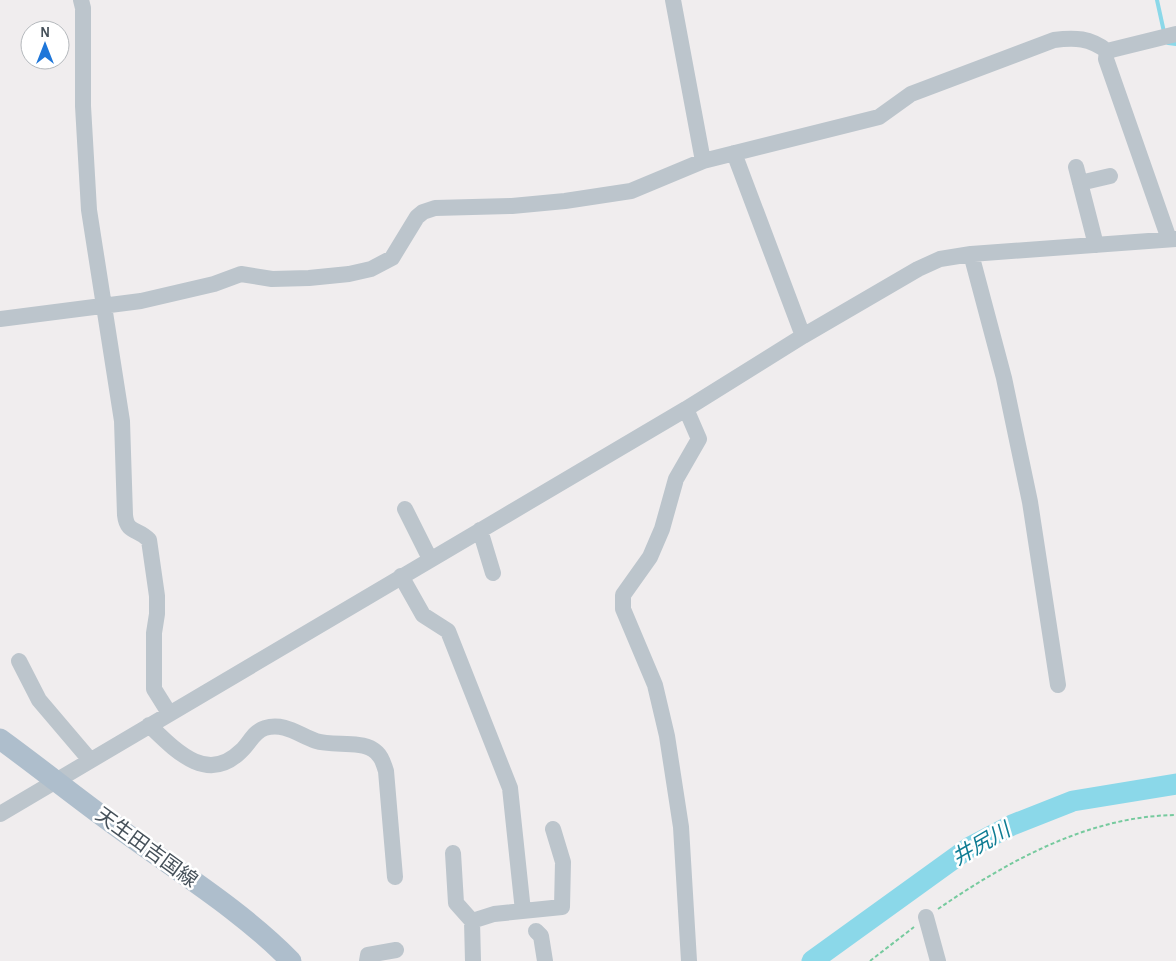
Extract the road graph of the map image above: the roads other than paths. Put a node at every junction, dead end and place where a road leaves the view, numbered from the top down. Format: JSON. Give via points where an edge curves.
{"nodes":[{"id":1,"x":80,"y":0,"type":"edge"},
{"id":2,"x":673,"y":0,"type":"edge"},
{"id":3,"x":1176,"y":34,"type":"edge"},
{"id":4,"x":1107,"y":51,"type":"junction"},
{"id":5,"x":734,"y":153,"type":"junction"},
{"id":6,"x":702,"y":161,"type":"junction"},
{"id":7,"x":1076,"y":167,"type":"dead end"},
{"id":8,"x":1110,"y":176,"type":"dead end"},
{"id":9,"x":1080,"y":183,"type":"junction"},
{"id":10,"x":1172,"y":239,"type":"edge"},
{"id":11,"x":1096,"y":245,"type":"junction"},
{"id":12,"x":971,"y":254,"type":"junction"},
{"id":13,"x":104,"y":307,"type":"junction"},
{"id":14,"x":0,"y":318,"type":"edge"},
{"id":15,"x":804,"y":336,"type":"junction"},
{"id":16,"x":686,"y":409,"type":"junction"},
{"id":17,"x":405,"y":510,"type":"dead end"},
{"id":18,"x":480,"y":530,"type":"junction"},
{"id":19,"x":430,"y":559,"type":"junction"},
{"id":20,"x":493,"y":573,"type":"dead end"},
{"id":21,"x":401,"y":576,"type":"junction"},
{"id":22,"x":19,"y":661,"type":"dead end"},
{"id":23,"x":1058,"y":685,"type":"dead end"},
{"id":24,"x":169,"y":713,"type":"junction"},
{"id":25,"x":149,"y":725,"type":"junction"},
{"id":26,"x":0,"y":739,"type":"edge"},
{"id":27,"x":90,"y":760,"type":"junction"},
{"id":28,"x":57,"y":780,"type":"junction"},
{"id":29,"x":0,"y":814,"type":"edge"},
{"id":30,"x":553,"y":829,"type":"dead end"},
{"id":31,"x":453,"y":853,"type":"dead end"},
{"id":32,"x":395,"y":877,"type":"dead end"},
{"id":33,"x":523,"y":911,"type":"junction"},
{"id":34,"x":926,"y":917,"type":"road end"},
{"id":35,"x":472,"y":920,"type":"junction"},
{"id":36,"x":536,"y":931,"type":"dead end"},
{"id":37,"x":396,"y":950,"type":"dead end"},
{"id":38,"x":290,"y":961,"type":"edge"},
{"id":39,"x":367,"y":961,"type":"edge"},
{"id":40,"x":473,"y":961,"type":"edge"},
{"id":41,"x":545,"y":961,"type":"edge"},
{"id":42,"x":689,"y":961,"type":"edge"},
{"id":43,"x":938,"y":961,"type":"edge"}],
"edges":[{"from":1,"to":13,"type":"street","via":[[83,8],[82,98],[88,210]]},
{"from":2,"to":6,"type":"street"},
{"from":3,"to":4,"type":"street"},
{"from":4,"to":5,"type":"street","via":[[1090,40],[1054,40],[912,94],[879,117]]},
{"from":4,"to":10,"type":"street","via":[[1106,59]]},
{"from":5,"to":6,"type":"street"},
{"from":5,"to":15,"type":"street"},
{"from":6,"to":13,"type":"street","via":[[630,191],[512,206],[435,208],[416,217],[392,258],[371,269],[308,278],[272,279],[241,274],[186,292]]},
{"from":7,"to":9,"type":"street"},
{"from":8,"to":9,"type":"street"},
{"from":9,"to":11,"type":"street"},
{"from":10,"to":11,"type":"street"},
{"from":11,"to":12,"type":"street"},
{"from":12,"to":15,"type":"street","via":[[940,259],[918,269]]},
{"from":12,"to":23,"type":"street","via":[[1004,378],[1030,502]]},
{"from":13,"to":14,"type":"street"},
{"from":13,"to":24,"type":"street","via":[[122,421],[126,525],[149,540],[157,596],[154,689]]},
{"from":15,"to":16,"type":"street"},
{"from":16,"to":18,"type":"street"},
{"from":16,"to":42,"type":"street","via":[[699,439],[676,479],[650,558],[623,595],[623,609],[655,685],[667,736],[681,827]]},
{"from":17,"to":19,"type":"street"},
{"from":18,"to":19,"type":"street"},
{"from":18,"to":20,"type":"street"},
{"from":19,"to":21,"type":"street"},
{"from":21,"to":24,"type":"street"},
{"from":21,"to":33,"type":"street","via":[[423,615],[448,631],[510,788]]},
{"from":22,"to":27,"type":"street","via":[[38,700]]},
{"from":24,"to":25,"type":"street"},
{"from":25,"to":27,"type":"street"},
{"from":25,"to":32,"type":"street","via":[[175,751],[202,765],[230,762],[252,735],[266,728],[287,728],[317,742],[371,747],[381,756],[386,770]]},
{"from":26,"to":28,"type":"main road","name":"天生田吉国線"},
{"from":27,"to":28,"type":"street"},
{"from":28,"to":29,"type":"street"},
{"from":28,"to":38,"type":"main road","name":"天生田吉国線","via":[[246,921]]},
{"from":30,"to":33,"type":"street","via":[[562,862],[562,907]]},
{"from":31,"to":35,"type":"street","via":[[456,903]]},
{"from":33,"to":35,"type":"street"},
{"from":34,"to":43,"type":"street"},
{"from":35,"to":40,"type":"street"},
{"from":36,"to":41,"type":"street","via":[[541,936]]},
{"from":37,"to":39,"type":"street","via":[[368,956]]}]}
